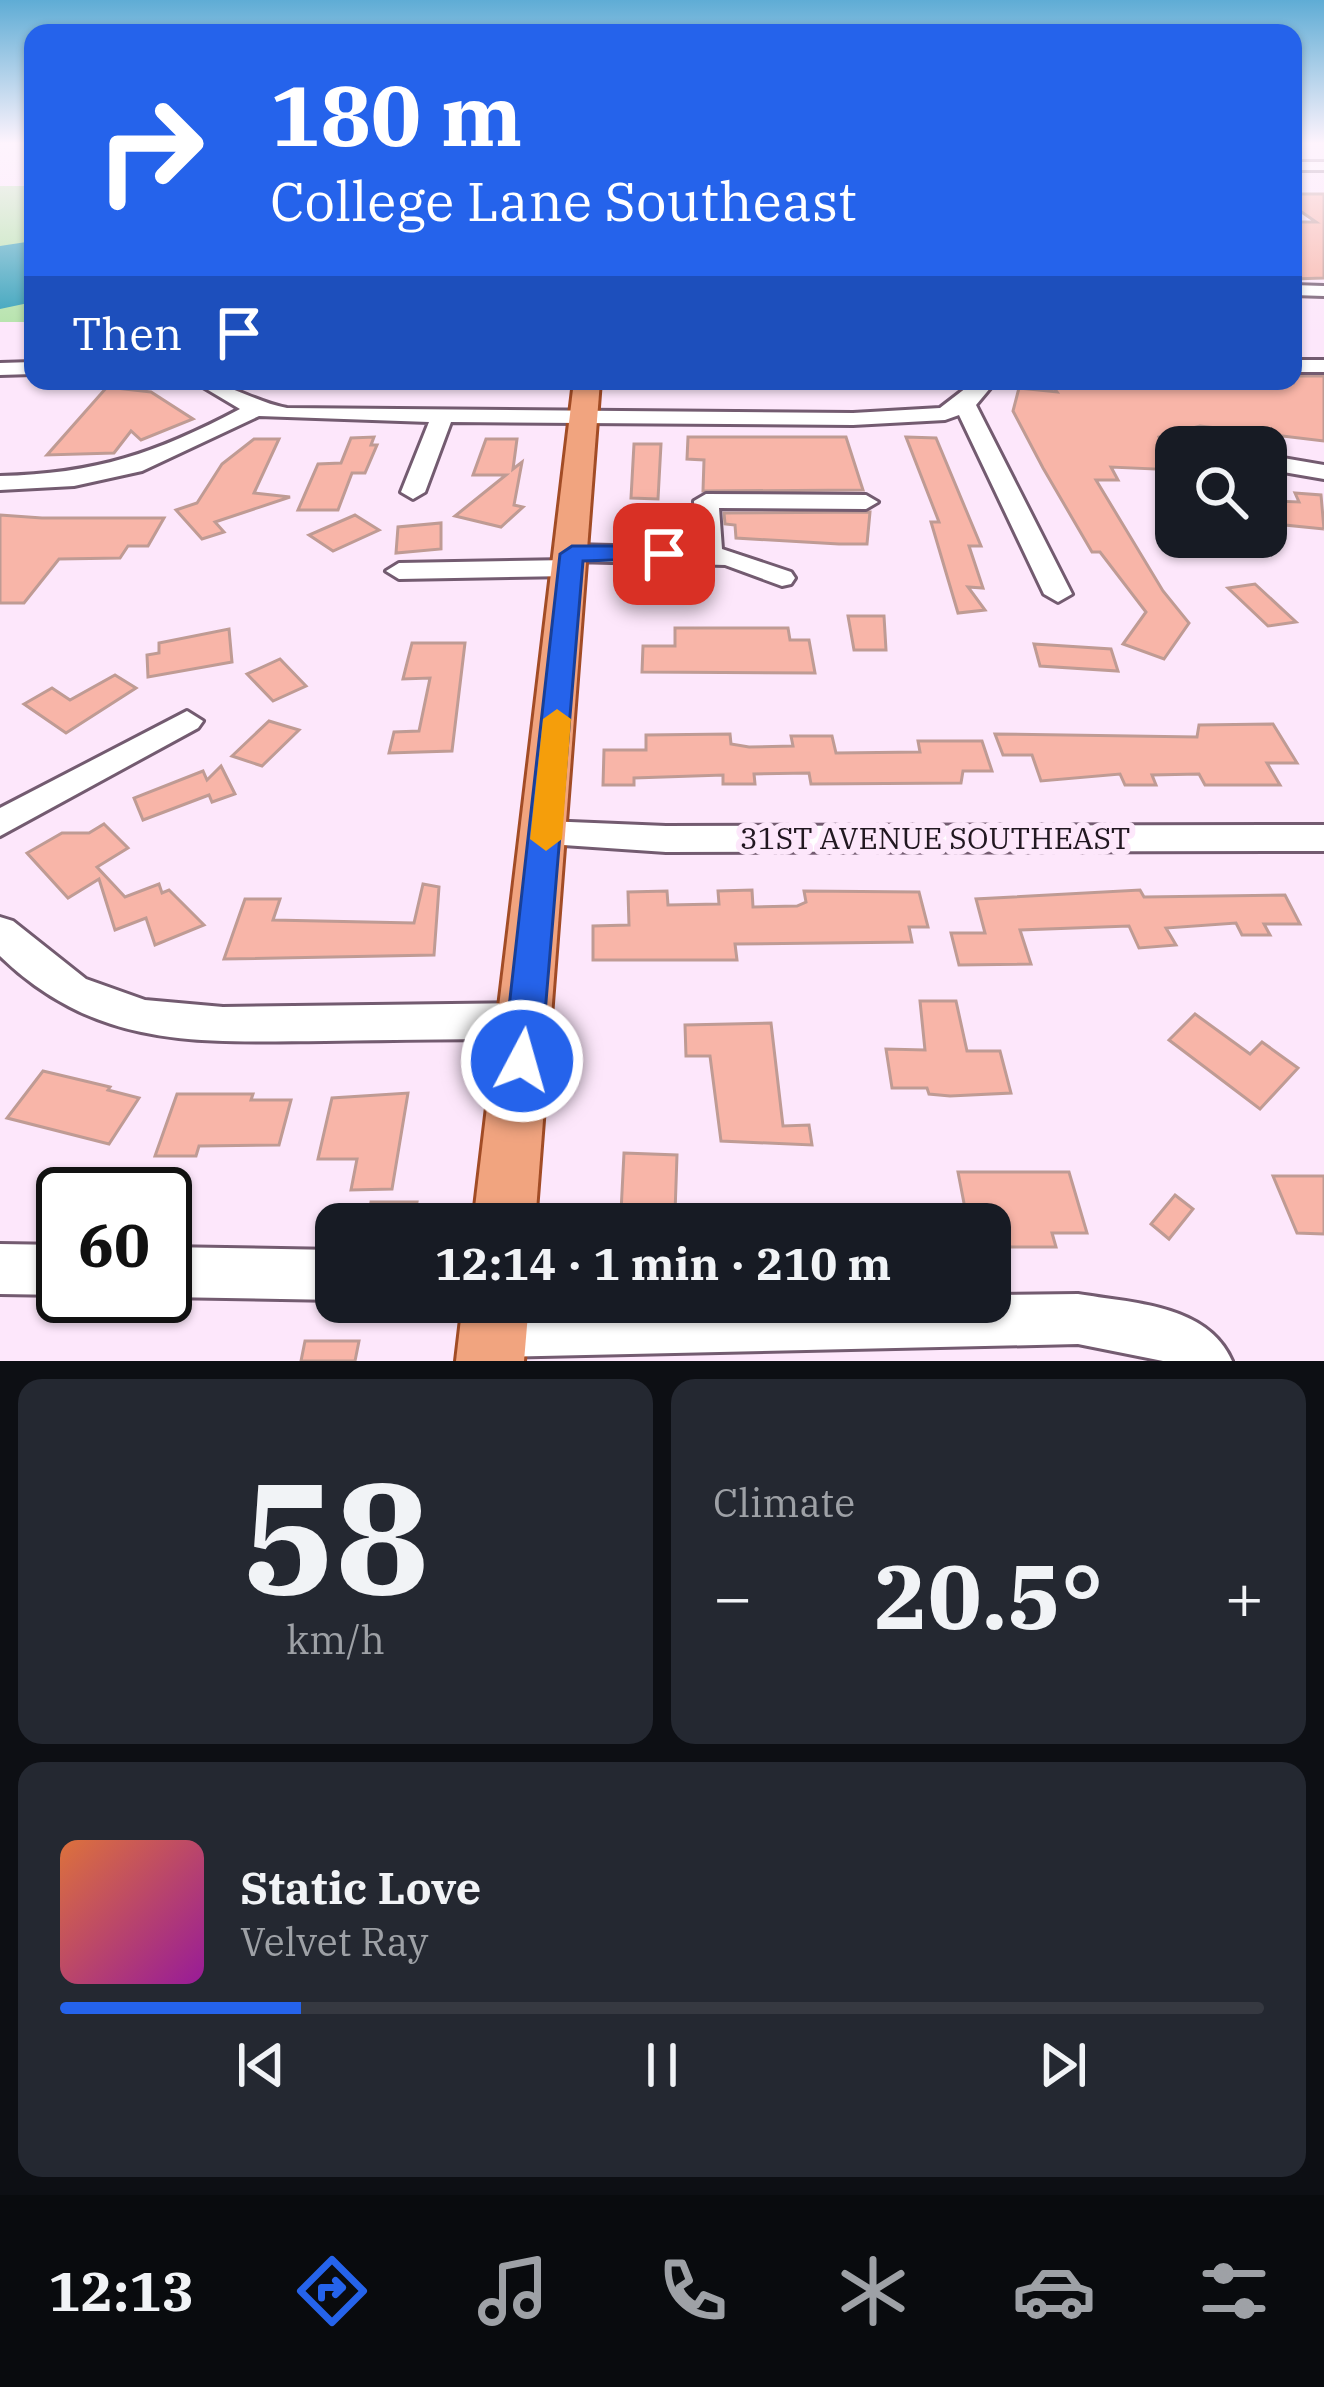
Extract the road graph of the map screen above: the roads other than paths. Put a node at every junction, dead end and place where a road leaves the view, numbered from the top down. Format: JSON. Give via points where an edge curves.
{"nodes":[{"id":1,"x":220,"y":390,"type":"edge"},
{"id":2,"x":977,"y":390,"type":"edge"},
{"id":3,"x":586,"y":399,"type":"edge"},
{"id":4,"x":964,"y":404,"type":"junction"},
{"id":5,"x":256,"y":409,"type":"junction"},
{"id":6,"x":442,"y":417,"type":"junction"},
{"id":7,"x":1287,"y":466,"type":"edge"},
{"id":8,"x":1324,"y":472,"type":"edge"},
{"id":9,"x":0,"y":483,"type":"edge"},
{"id":10,"x":413,"y":492,"type":"dead end"},
{"id":11,"x":866,"y":502,"type":"dead end"},
{"id":12,"x":709,"y":555,"type":"junction"},
{"id":13,"x":571,"y":561,"type":"junction"},
{"id":14,"x":399,"y":571,"type":"dead end"},
{"id":15,"x":782,"y":578,"type":"dead end"},
{"id":16,"x":1058,"y":594,"type":"dead end"},
{"id":17,"x":187,"y":721,"type":"dead end"},
{"id":18,"x":0,"y":823,"type":"edge"},
{"id":19,"x":546,"y":834,"type":"junction"},
{"id":20,"x":1324,"y":838,"type":"edge"},
{"id":21,"x":0,"y":932,"type":"edge"},
{"id":22,"x":526,"y":1021,"type":"junction"},
{"id":23,"x":507,"y":1203,"type":"edge"},
{"id":24,"x":0,"y":1269,"type":"edge"},
{"id":25,"x":36,"y":1270,"type":"edge"},
{"id":26,"x":192,"y":1272,"type":"edge"},
{"id":27,"x":315,"y":1274,"type":"edge"},
{"id":28,"x":493,"y":1331,"type":"edge"},
{"id":29,"x":1206,"y":1361,"type":"edge"}],
"edges":[{"from":1,"to":5,"type":"street"},
{"from":2,"to":4,"type":"street"},
{"from":3,"to":4,"type":"street","via":[[904,418]]},
{"from":3,"to":6,"type":"street"},
{"from":3,"to":13,"type":"main road"},
{"from":4,"to":16,"type":"street"},
{"from":5,"to":6,"type":"street"},
{"from":5,"to":9,"type":"street","via":[[143,477]]},
{"from":6,"to":10,"type":"street"},
{"from":7,"to":8,"type":"street"},
{"from":11,"to":12,"type":"street","via":[[706,501]]},
{"from":12,"to":13,"type":"street"},
{"from":12,"to":15,"type":"street"},
{"from":13,"to":14,"type":"street"},
{"from":13,"to":19,"type":"main road"},
{"from":17,"to":18,"type":"street"},
{"from":19,"to":20,"type":"street","name":"31ST AVENUE SOUTHEAST"},
{"from":19,"to":22,"type":"main road"},
{"from":21,"to":22,"type":"street","via":[[78,997],[135,1017],[208,1028]]},
{"from":22,"to":23,"type":"main road"},
{"from":24,"to":25,"type":"street"},
{"from":26,"to":27,"type":"street"},
{"from":28,"to":29,"type":"street","via":[[1078,1319],[1171,1334]]}]}
